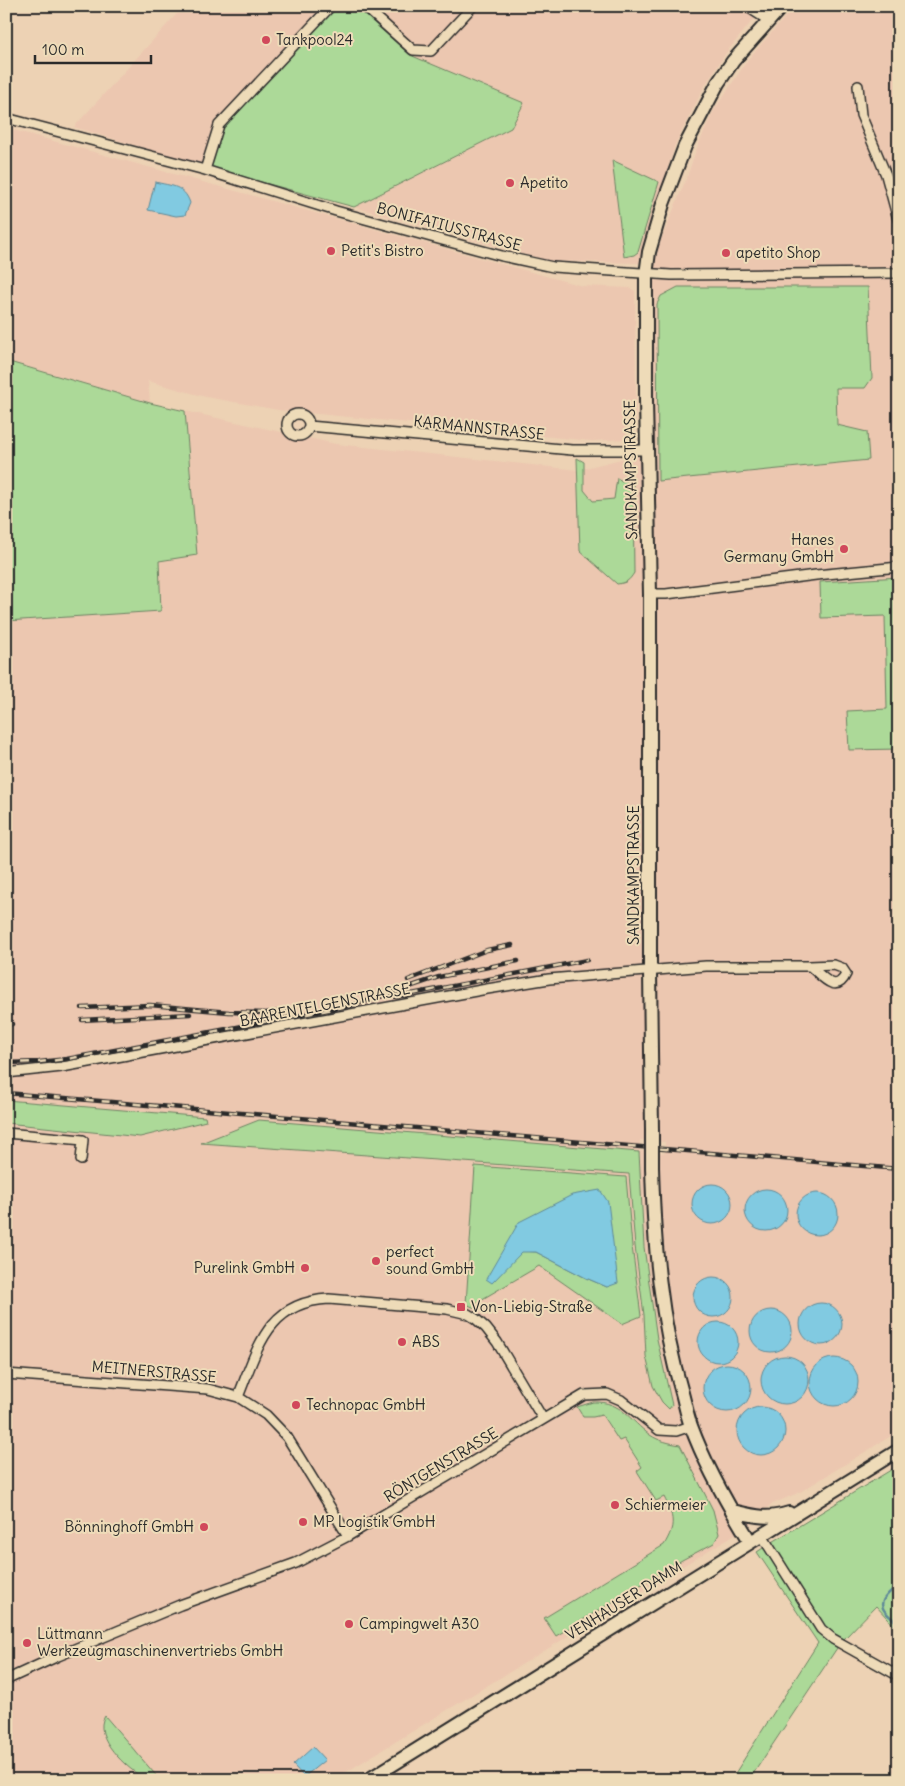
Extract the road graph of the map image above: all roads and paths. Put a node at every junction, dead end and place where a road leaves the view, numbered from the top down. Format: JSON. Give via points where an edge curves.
{"nodes":[{"id":1,"x":331,"y":6,"type":"edge"},
{"id":2,"x":364,"y":6,"type":"edge"},
{"id":3,"x":472,"y":6,"type":"edge"},
{"id":4,"x":746,"y":6,"type":"edge"},
{"id":5,"x":782,"y":6,"type":"edge"},
{"id":6,"x":768,"y":20,"type":"junction"},
{"id":7,"x":858,"y":86,"type":"dead end"},
{"id":8,"x":6,"y":118,"type":"edge"},
{"id":9,"x":205,"y":170,"type":"junction"},
{"id":10,"x":899,"y":223,"type":"edge"},
{"id":11,"x":899,"y":273,"type":"edge"},
{"id":12,"x":646,"y":275,"type":"junction"},
{"id":13,"x":309,"y":426,"type":"dead end"},
{"id":14,"x":647,"y":450,"type":"junction"},
{"id":15,"x":899,"y":568,"type":"edge"},
{"id":16,"x":650,"y":594,"type":"junction"},
{"id":17,"x":810,"y":966,"type":"dead end"},
{"id":18,"x":650,"y":971,"type":"junction"},
{"id":19,"x":6,"y":1073,"type":"edge"},
{"id":20,"x":6,"y":1133,"type":"edge"},
{"id":21,"x":81,"y":1160,"type":"dead end"},
{"id":22,"x":6,"y":1374,"type":"edge"},
{"id":23,"x":238,"y":1397,"type":"junction"},
{"id":24,"x":543,"y":1420,"type":"junction"},
{"id":25,"x":691,"y":1426,"type":"junction"},
{"id":26,"x":899,"y":1450,"type":"edge"},
{"id":27,"x":816,"y":1500,"type":"junction"},
{"id":28,"x":733,"y":1511,"type":"junction"},
{"id":29,"x":762,"y":1534,"type":"junction"},
{"id":30,"x":348,"y":1536,"type":"junction"},
{"id":31,"x":750,"y":1541,"type":"junction"},
{"id":32,"x":899,"y":1676,"type":"edge"},
{"id":33,"x":6,"y":1680,"type":"edge"},
{"id":34,"x":368,"y":1780,"type":"edge"}],
"edges":[{"from":1,"to":9,"type":"street","via":[[219,125]]},
{"from":2,"to":3,"type":"street","via":[[413,50],[431,51]]},
{"from":4,"to":6,"type":"street"},
{"from":5,"to":6,"type":"street","name":"SANDKAMPSTRASSE"},
{"from":6,"to":12,"type":"street","name":"SANDKAMPSTRASSE","via":[[718,83],[685,146],[663,204]]},
{"from":7,"to":10,"type":"street","via":[[861,115],[886,175]]},
{"from":8,"to":9,"type":"street","name":"BONIFATIUSSTRASSE"},
{"from":9,"to":12,"type":"street","name":"BONIFATIUSSTRASSE","via":[[336,211],[502,256],[553,267]]},
{"from":11,"to":12,"type":"street","name":"BONIFATIUSSTRASSE"},
{"from":12,"to":14,"type":"street","name":"SANDKAMPSTRASSE"},
{"from":13,"to":14,"type":"street","name":"KARMANNSTRASSE","via":[[572,450]]},
{"from":14,"to":16,"type":"street","name":"SANDKAMPSTRASSE"},
{"from":15,"to":16,"type":"street"},
{"from":16,"to":18,"type":"street","name":"SANDKAMPSTRASSE"},
{"from":17,"to":18,"type":"street","via":[[706,966]]},
{"from":18,"to":19,"type":"street","name":"BAARENTELGENSTRASSE","via":[[549,979],[478,990],[62,1068]]},
{"from":18,"to":25,"type":"street","name":"SANDKAMPSTRASSE","bridge":true,"via":[[655,1238],[663,1314]]},
{"from":20,"to":21,"type":"street","via":[[83,1140]]},
{"from":22,"to":23,"type":"street","name":"MEITNERSTRASSE","via":[[208,1389]]},
{"from":23,"to":24,"type":"street","via":[[269,1327],[296,1306],[329,1299],[447,1309],[476,1319],[496,1342]]},
{"from":23,"to":30,"type":"street","name":"MEITNERSTRASSE","via":[[266,1415],[287,1437]]},
{"from":24,"to":25,"type":"street","name":"RÖNTGENSTRASSE","via":[[584,1396],[606,1394],[621,1400],[659,1430],[676,1431]]},
{"from":24,"to":30,"type":"street","name":"RÖNTGENSTRASSE"},
{"from":25,"to":28,"type":"street","name":"SANDKAMPSTRASSE"},
{"from":26,"to":27,"type":"street","name":"VENHAUSER DAMM"},
{"from":27,"to":28,"type":"street","via":[[775,1517],[764,1518]]},
{"from":27,"to":29,"type":"street","name":"VENHAUSER DAMM"},
{"from":28,"to":31,"type":"street","name":"SANDKAMPSTRASSE"},
{"from":29,"to":31,"type":"street","name":"VENHAUSER DAMM"},
{"from":29,"to":32,"type":"street","via":[[821,1629]]},
{"from":30,"to":33,"type":"street","name":"RÖNTGENSTRASSE","via":[[296,1563],[172,1609]]},
{"from":31,"to":34,"type":"street","name":"VENHAUSER DAMM"}]}
